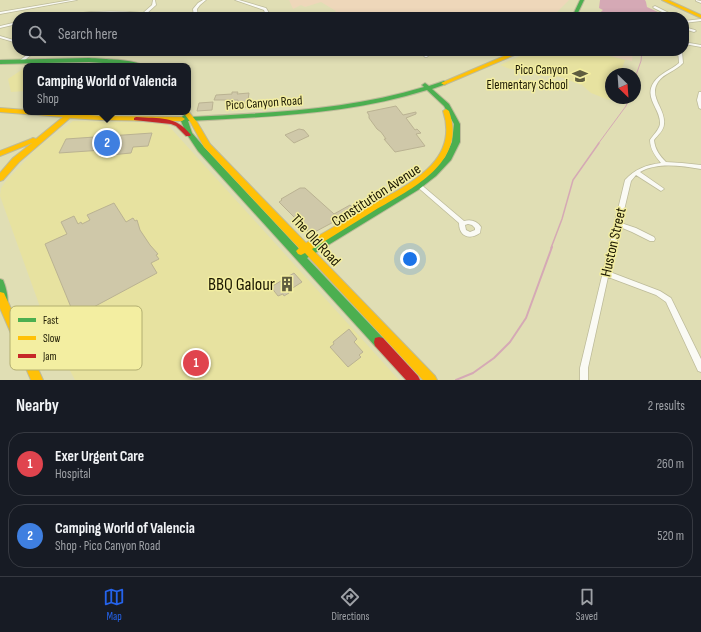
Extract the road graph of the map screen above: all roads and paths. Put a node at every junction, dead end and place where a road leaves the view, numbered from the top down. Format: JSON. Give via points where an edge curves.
{"nodes":[{"id":1,"x":76,"y":0,"type":"edge"},
{"id":2,"x":154,"y":0,"type":"edge"},
{"id":3,"x":206,"y":0,"type":"edge"},
{"id":4,"x":236,"y":0,"type":"edge"},
{"id":5,"x":582,"y":0,"type":"edge"},
{"id":6,"x":587,"y":0,"type":"edge"},
{"id":7,"x":664,"y":0,"type":"edge"},
{"id":8,"x":669,"y":0,"type":"edge"},
{"id":9,"x":697,"y":0,"type":"edge"},
{"id":10,"x":701,"y":2,"type":"edge"},
{"id":11,"x":655,"y":7,"type":"dead end"},
{"id":12,"x":98,"y":12,"type":"edge"},
{"id":13,"x":125,"y":12,"type":"edge"},
{"id":14,"x":146,"y":12,"type":"edge"},
{"id":15,"x":195,"y":12,"type":"edge"},
{"id":16,"x":266,"y":12,"type":"edge"},
{"id":17,"x":576,"y":12,"type":"edge"},
{"id":18,"x":582,"y":12,"type":"edge"},
{"id":19,"x":664,"y":12,"type":"edge"},
{"id":20,"x":0,"y":13,"type":"edge"},
{"id":21,"x":701,"y":16,"type":"edge"},
{"id":22,"x":701,"y":20,"type":"edge"},
{"id":23,"x":689,"y":21,"type":"edge"},
{"id":24,"x":12,"y":24,"type":"edge"},
{"id":25,"x":0,"y":27,"type":"edge"},
{"id":26,"x":689,"y":30,"type":"edge"},
{"id":27,"x":694,"y":31,"type":"dead end"},
{"id":28,"x":0,"y":37,"type":"edge"},
{"id":29,"x":12,"y":41,"type":"edge"},
{"id":30,"x":689,"y":44,"type":"edge"},
{"id":31,"x":701,"y":46,"type":"edge"},
{"id":32,"x":28,"y":56,"type":"edge"},
{"id":33,"x":507,"y":56,"type":"edge"},
{"id":34,"x":680,"y":56,"type":"edge"},
{"id":35,"x":0,"y":62,"type":"edge"},
{"id":36,"x":20,"y":62,"type":"junction"},
{"id":37,"x":106,"y":63,"type":"edge"},
{"id":38,"x":424,"y":87,"type":"junction"},
{"id":39,"x":700,"y":93,"type":"dead end"},
{"id":40,"x":0,"y":106,"type":"edge"},
{"id":41,"x":23,"y":108,"type":"edge"},
{"id":42,"x":701,"y":108,"type":"edge"},
{"id":43,"x":0,"y":110,"type":"edge"},
{"id":44,"x":23,"y":111,"type":"edge"},
{"id":45,"x":68,"y":115,"type":"edge"},
{"id":46,"x":68,"y":115,"type":"edge"},
{"id":47,"x":82,"y":115,"type":"edge"},
{"id":48,"x":132,"y":115,"type":"edge"},
{"id":49,"x":187,"y":116,"type":"edge"},
{"id":50,"x":136,"y":119,"type":"junction"},
{"id":51,"x":192,"y":138,"type":"junction"},
{"id":52,"x":0,"y":154,"type":"edge"},
{"id":53,"x":665,"y":164,"type":"junction"},
{"id":54,"x":701,"y":167,"type":"edge"},
{"id":55,"x":636,"y":172,"type":"junction"},
{"id":56,"x":0,"y":178,"type":"edge"},
{"id":57,"x":417,"y":184,"type":"junction"},
{"id":58,"x":661,"y":189,"type":"dead end"},
{"id":59,"x":463,"y":223,"type":"dead end"},
{"id":60,"x":617,"y":224,"type":"junction"},
{"id":61,"x":652,"y":239,"type":"dead end"},
{"id":62,"x":307,"y":251,"type":"junction"},
{"id":63,"x":299,"y":256,"type":"junction"},
{"id":64,"x":606,"y":273,"type":"junction"},
{"id":65,"x":0,"y":282,"type":"edge"},
{"id":66,"x":0,"y":296,"type":"edge"},
{"id":67,"x":4,"y":304,"type":"junction"},
{"id":68,"x":10,"y":318,"type":"edge"},
{"id":69,"x":701,"y":368,"type":"edge"},
{"id":70,"x":33,"y":370,"type":"edge"},
{"id":71,"x":37,"y":380,"type":"edge"},
{"id":72,"x":414,"y":380,"type":"edge"},
{"id":73,"x":431,"y":380,"type":"edge"},
{"id":74,"x":584,"y":380,"type":"edge"}],
"edges":[{"from":1,"to":20,"type":"street"},
{"from":2,"to":14,"type":"street","via":[[154,5]]},
{"from":3,"to":15,"type":"street","via":[[196,7]]},
{"from":4,"to":16,"type":"street","via":[[265,9]]},
{"from":5,"to":17,"type":"main road"},
{"from":6,"to":18,"type":"main road"},
{"from":7,"to":21,"type":"main road"},
{"from":8,"to":21,"type":"main road"},
{"from":9,"to":10,"type":"street"},
{"from":11,"to":19,"type":"street"},
{"from":12,"to":13,"type":"street"},
{"from":22,"to":23,"type":"street"},
{"from":24,"to":25,"type":"street"},
{"from":26,"to":27,"type":"street"},
{"from":28,"to":29,"type":"street"},
{"from":30,"to":31,"type":"street"},
{"from":32,"to":36,"type":"street"},
{"from":33,"to":38,"type":"main road","name":"Pico Canyon Road","via":[[460,77]]},
{"from":34,"to":53,"type":"street","via":[[681,63],[659,78],[652,91],[662,124],[652,140],[652,146]]},
{"from":35,"to":36,"type":"main road"},
{"from":36,"to":37,"type":"main road"},
{"from":38,"to":49,"type":"main road","name":"Pico Canyon Road","via":[[335,104]]},
{"from":38,"to":57,"type":"main road","name":"Constitution Avenue","via":[[446,111],[451,129],[448,144],[440,158]]},
{"from":39,"to":42,"type":"street"},
{"from":40,"to":41,"type":"main road"},
{"from":43,"to":44,"type":"main road","name":"Pico Canyon Road"},
{"from":45,"to":52,"type":"main road","via":[[35,140]]},
{"from":46,"to":56,"type":"main road","via":[[16,160]]},
{"from":47,"to":50,"type":"main road","name":"Pico Canyon Road"},
{"from":48,"to":49,"type":"main road","name":"Pico Canyon Road"},
{"from":49,"to":50,"type":"main road","name":"Pico Canyon Road"},
{"from":49,"to":51,"type":"main road","name":"The Old Road"},
{"from":49,"to":62,"type":"main road","name":"The Old Road","via":[[194,122],[207,145]]},
{"from":50,"to":51,"type":"main road","via":[[172,122]]},
{"from":51,"to":63,"type":"main road","name":"The Old Road"},
{"from":53,"to":54,"type":"street"},
{"from":53,"to":55,"type":"street"},
{"from":55,"to":58,"type":"street"},
{"from":55,"to":60,"type":"street","name":"Huston Street","via":[[626,185]]},
{"from":57,"to":59,"type":"street"},
{"from":57,"to":62,"type":"main road","name":"Constitution Avenue"},
{"from":60,"to":61,"type":"street"},
{"from":60,"to":64,"type":"street","name":"Huston Street"},
{"from":62,"to":63,"type":"main road","name":"Constitution Avenue"},
{"from":62,"to":73,"type":"main road","name":"The Old Road"},
{"from":63,"to":72,"type":"main road","name":"The Old Road"},
{"from":64,"to":69,"type":"street","via":[[669,300]]},
{"from":64,"to":74,"type":"street","name":"Huston Street","via":[[584,368]]},
{"from":65,"to":67,"type":"main road"},
{"from":66,"to":67,"type":"main road"},
{"from":67,"to":68,"type":"main road"},
{"from":70,"to":71,"type":"main road"}]}
